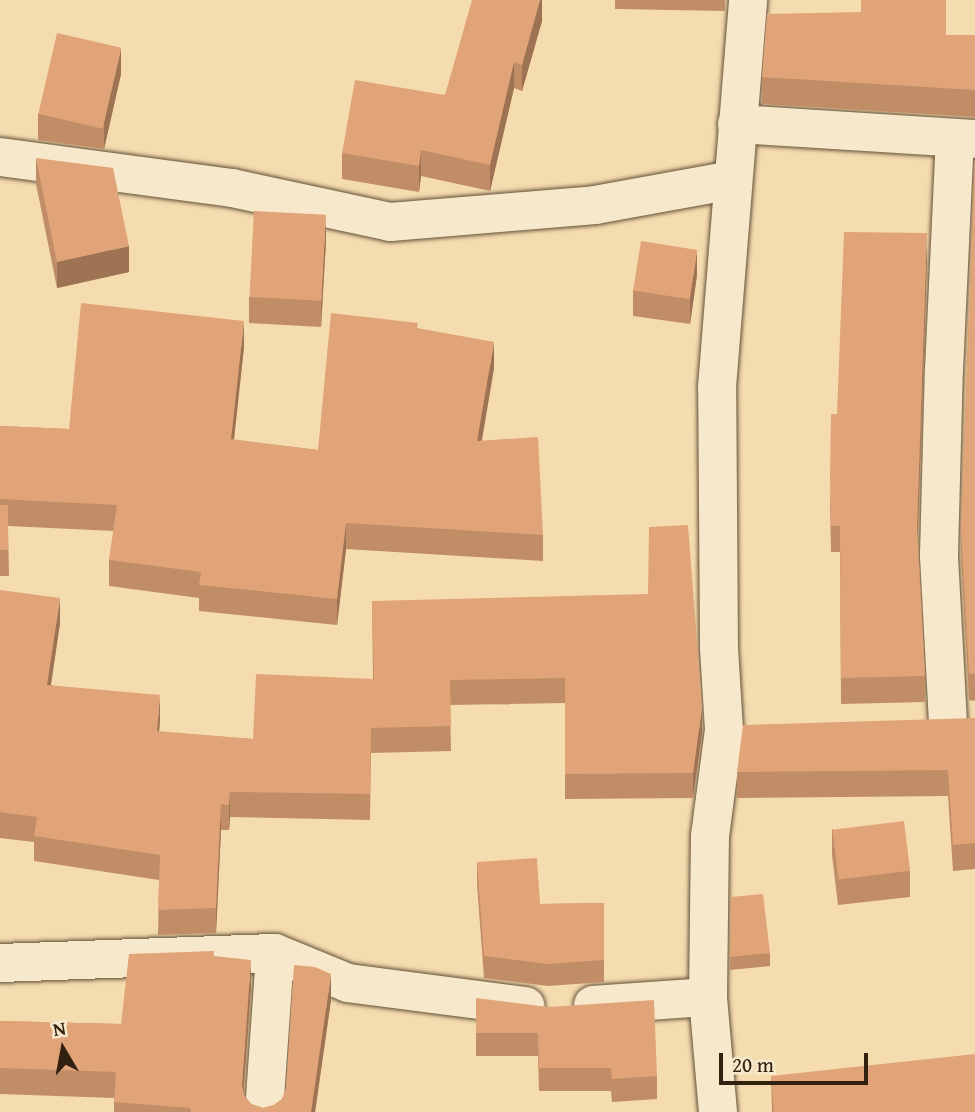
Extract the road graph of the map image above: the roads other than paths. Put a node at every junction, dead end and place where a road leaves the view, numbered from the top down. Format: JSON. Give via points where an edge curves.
{"nodes":[{"id":1,"x":748,"y":0,"type":"edge"},
{"id":2,"x":737,"y":124,"type":"junction"},
{"id":3,"x":965,"y":139,"type":"edge"},
{"id":4,"x":0,"y":157,"type":"edge"},
{"id":5,"x":732,"y":180,"type":"junction"},
{"id":6,"x":947,"y":723,"type":"edge"},
{"id":7,"x":766,"y":728,"type":"edge"},
{"id":8,"x":724,"y":730,"type":"junction"},
{"id":9,"x":275,"y":953,"type":"junction"},
{"id":10,"x":0,"y":963,"type":"edge"},
{"id":11,"x":708,"y":996,"type":"junction"},
{"id":12,"x":264,"y":1112,"type":"edge"},
{"id":13,"x":718,"y":1112,"type":"edge"}],
"edges":[{"from":1,"to":2,"type":"street"},
{"from":2,"to":3,"type":"street"},
{"from":2,"to":5,"type":"street"},
{"from":3,"to":6,"type":"street","via":[[944,370],[939,555]]},
{"from":4,"to":5,"type":"street","via":[[233,188],[390,222],[595,205]]},
{"from":5,"to":8,"type":"street","via":[[717,387]]},
{"from":7,"to":8,"type":"street"},
{"from":8,"to":11,"type":"street","via":[[710,836]]},
{"from":9,"to":10,"type":"street"},
{"from":9,"to":11,"type":"street","via":[[348,983],[547,1008]]},
{"from":9,"to":12,"type":"street"},
{"from":11,"to":13,"type":"street"}]}
